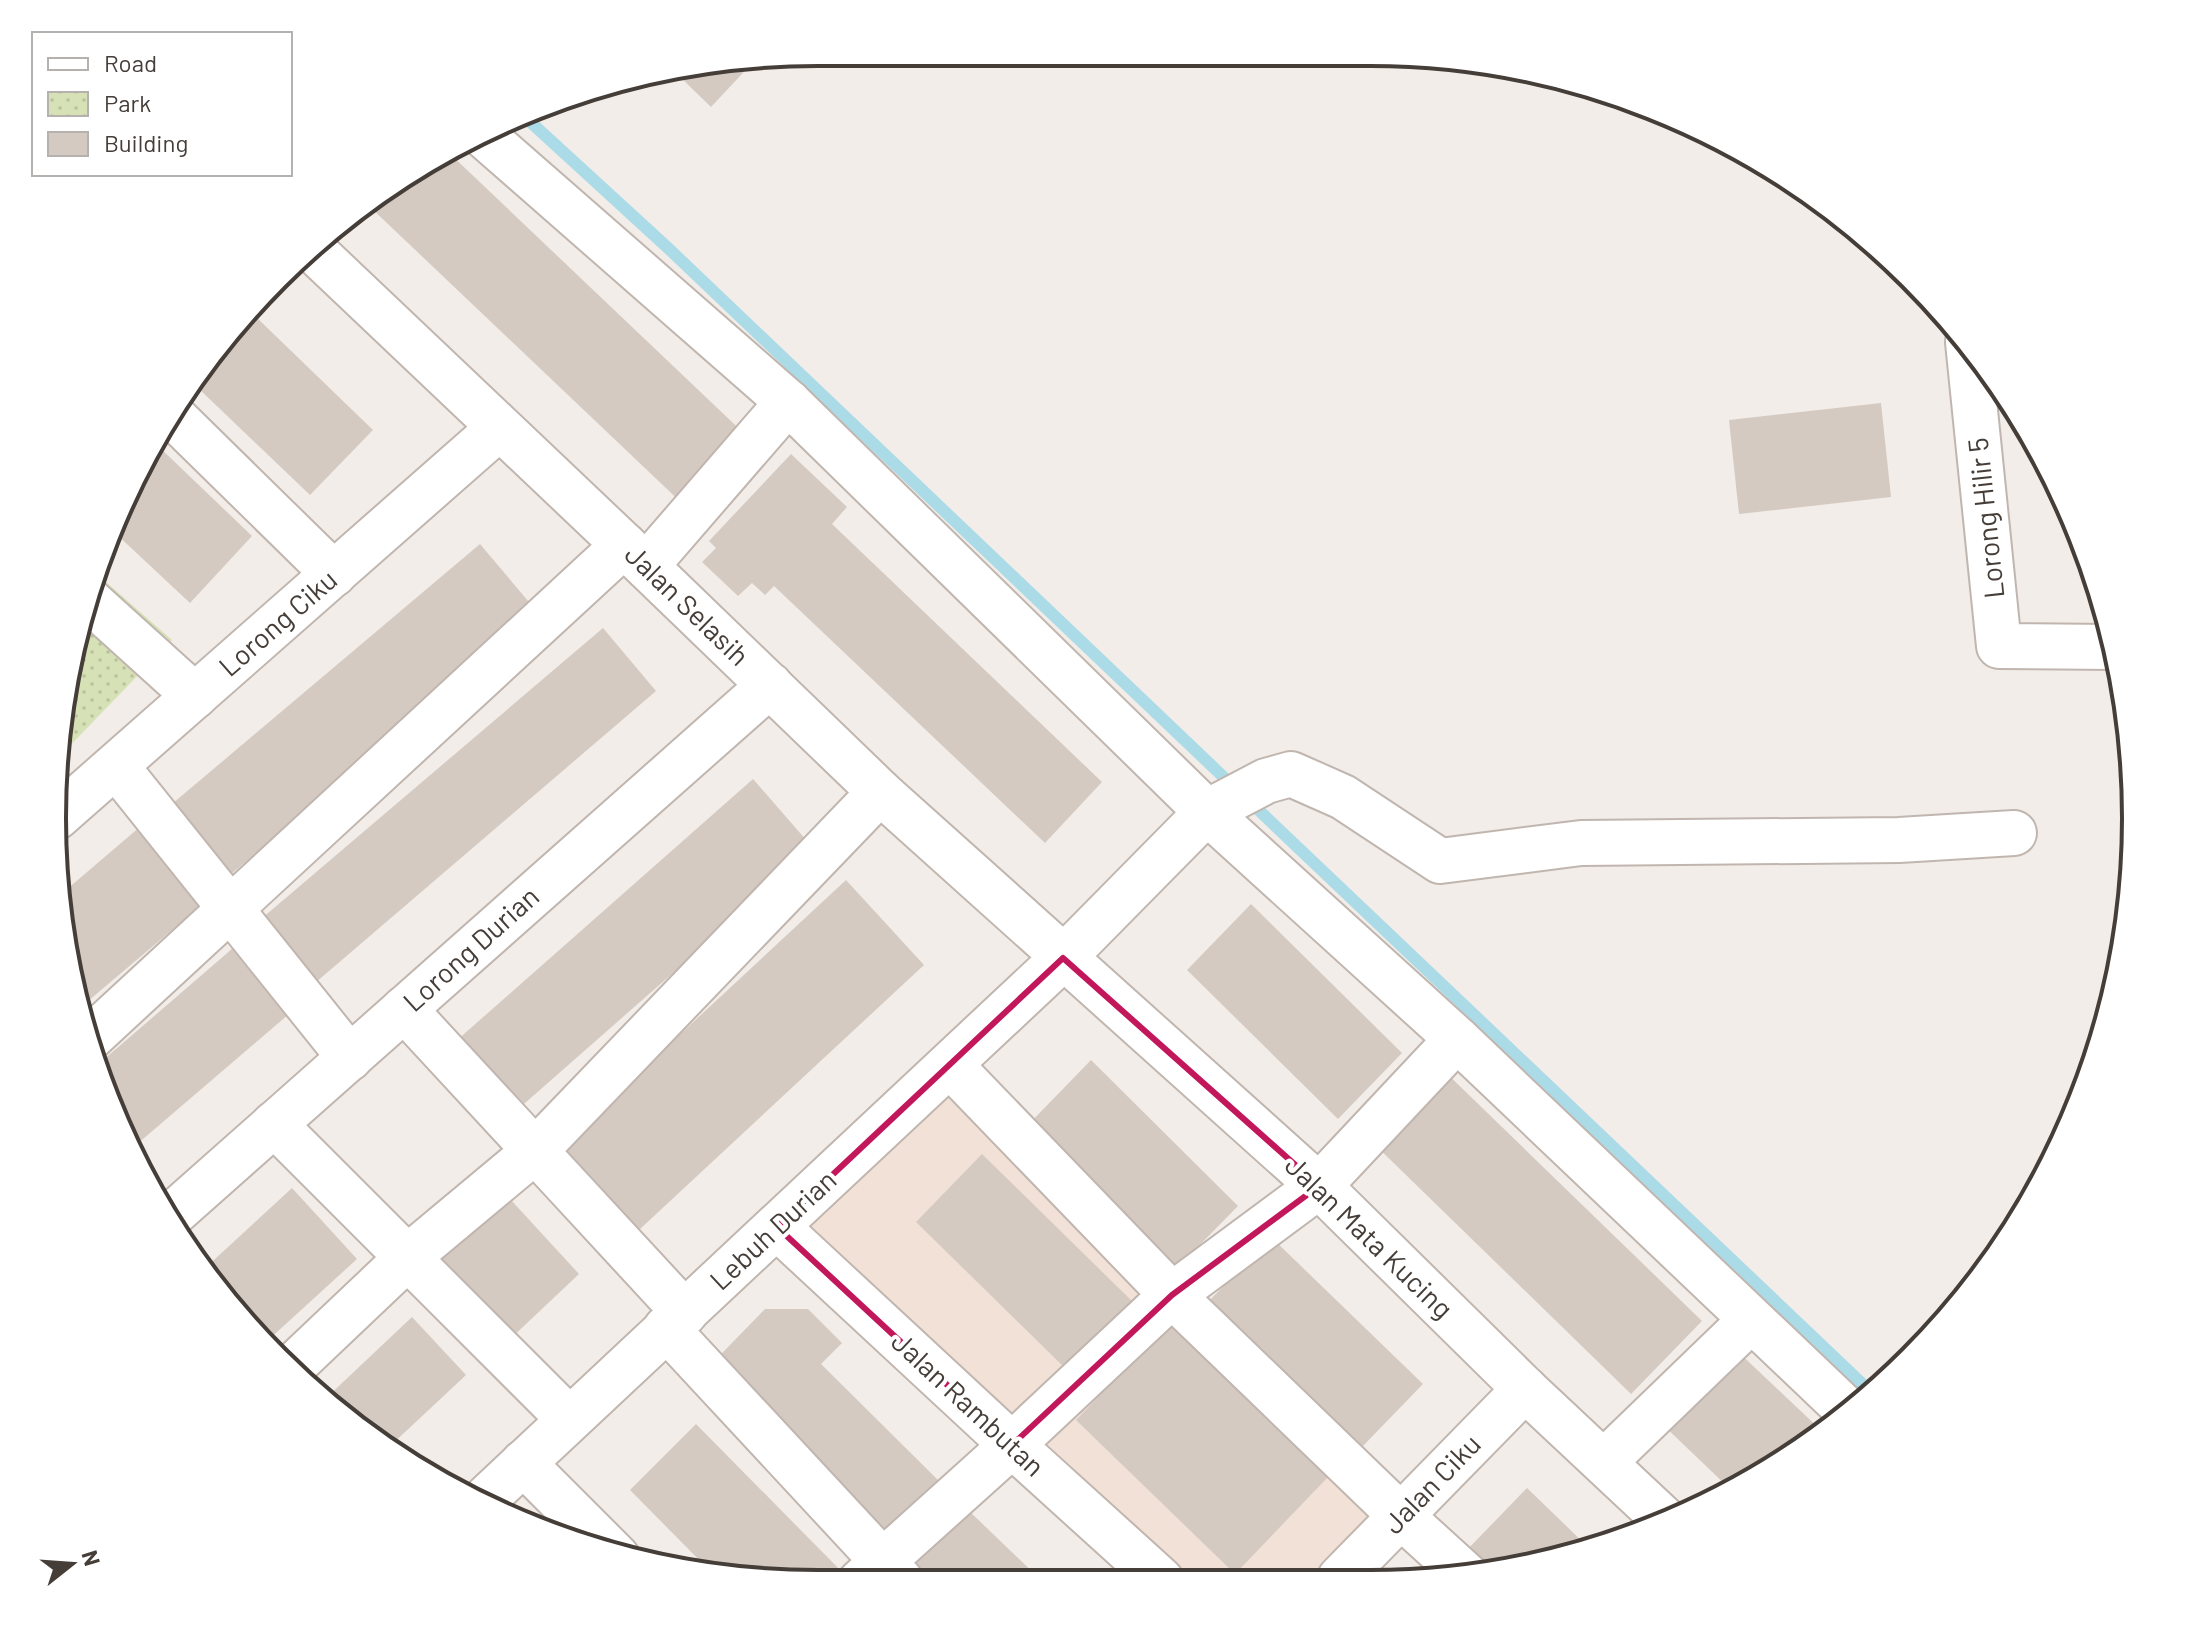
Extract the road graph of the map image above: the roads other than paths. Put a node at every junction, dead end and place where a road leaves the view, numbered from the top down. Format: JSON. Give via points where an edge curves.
{"nodes":[{"id":1,"x":490,"y":141,"type":"edge"},
{"id":2,"x":319,"y":256,"type":"edge"},
{"id":3,"x":1970,"y":365,"type":"edge"},
{"id":4,"x":788,"y":402,"type":"junction"},
{"id":5,"x":179,"y":422,"type":"edge"},
{"id":6,"x":499,"y":428,"type":"junction"},
{"id":7,"x":635,"y":555,"type":"junction"},
{"id":8,"x":334,"y":574,"type":"junction"},
{"id":9,"x":97,"y":607,"type":"edge"},
{"id":10,"x":2102,"y":647,"type":"edge"},
{"id":11,"x":770,"y":685,"type":"junction"},
{"id":12,"x":195,"y":696,"type":"junction"},
{"id":13,"x":116,"y":766,"type":"junction"},
{"id":14,"x":880,"y":792,"type":"junction"},
{"id":15,"x":1237,"y":797,"type":"junction"},
{"id":16,"x":66,"y":809,"type":"edge"},
{"id":17,"x":2014,"y":833,"type":"dead end"},
{"id":18,"x":230,"y":908,"type":"junction"},
{"id":19,"x":1063,"y":958,"type":"junction"},
{"id":20,"x":404,"y":1009,"type":"junction"},
{"id":21,"x":97,"y":1031,"type":"edge"},
{"id":22,"x":1457,"y":1039,"type":"junction"},
{"id":23,"x":350,"y":1058,"type":"junction"},
{"id":24,"x":950,"y":1065,"type":"junction"},
{"id":25,"x":274,"y":1124,"type":"junction"},
{"id":26,"x":535,"y":1151,"type":"junction"},
{"id":27,"x":1319,"y":1186,"type":"junction"},
{"id":28,"x":177,"y":1210,"type":"edge"},
{"id":29,"x":777,"y":1227,"type":"junction"},
{"id":30,"x":408,"y":1257,"type":"junction"},
{"id":31,"x":1172,"y":1295,"type":"junction"},
{"id":32,"x":676,"y":1320,"type":"junction"},
{"id":33,"x":1751,"y":1320,"type":"junction"},
{"id":34,"x":298,"y":1361,"type":"edge"},
{"id":35,"x":1525,"y":1389,"type":"junction"},
{"id":36,"x":1841,"y":1404,"type":"edge"},
{"id":37,"x":569,"y":1419,"type":"junction"},
{"id":38,"x":1012,"y":1445,"type":"junction"},
{"id":39,"x":1604,"y":1462,"type":"junction"},
{"id":40,"x":523,"y":1463,"type":"junction"},
{"id":41,"x":490,"y":1494,"type":"edge"},
{"id":42,"x":1658,"y":1513,"type":"edge"},
{"id":43,"x":1401,"y":1516,"type":"junction"},
{"id":44,"x":596,"y":1536,"type":"edge"},
{"id":45,"x":1455,"y":1565,"type":"edge"},
{"id":46,"x":876,"y":1570,"type":"edge"},
{"id":47,"x":885,"y":1570,"type":"edge"},
{"id":48,"x":1150,"y":1570,"type":"edge"},
{"id":49,"x":1348,"y":1570,"type":"edge"}],
"edges":[{"from":1,"to":4,"type":"street"},
{"from":2,"to":6,"type":"street","name":"Jalan Selasih"},
{"from":3,"to":10,"type":"street","name":"Lorong Hilir 5","via":[[1999,646]]},
{"from":4,"to":7,"type":"street"},
{"from":4,"to":15,"type":"street"},
{"from":5,"to":8,"type":"street"},
{"from":6,"to":7,"type":"street","name":"Jalan Selasih"},
{"from":6,"to":8,"type":"street","name":"Lorong Ciku"},
{"from":7,"to":11,"type":"street","name":"Jalan Selasih"},
{"from":7,"to":18,"type":"street"},
{"from":8,"to":12,"type":"street","name":"Lorong Ciku"},
{"from":9,"to":12,"type":"street"},
{"from":11,"to":14,"type":"street","name":"Jalan Selasih"},
{"from":11,"to":20,"type":"street","name":"Lorong Durian"},
{"from":12,"to":13,"type":"street","name":"Lorong Ciku"},
{"from":13,"to":16,"type":"street","name":"Lorong Ciku"},
{"from":13,"to":18,"type":"street"},
{"from":14,"to":19,"type":"street","name":"Jalan Selasih"},
{"from":14,"to":26,"type":"street"},
{"from":15,"to":17,"type":"street","via":[[1291,774],[1343,797],[1440,861],[1581,843],[1899,840]]},
{"from":15,"to":19,"type":"street","name":"Lebuh Durian"},
{"from":15,"to":22,"type":"street"},
{"from":18,"to":21,"type":"street"},
{"from":18,"to":23,"type":"street"},
{"from":19,"to":24,"type":"street","name":"Lebuh Durian"},
{"from":19,"to":27,"type":"street","name":"Jalan Mata Kucing"},
{"from":20,"to":23,"type":"street","name":"Lorong Durian"},
{"from":20,"to":26,"type":"street"},
{"from":22,"to":27,"type":"street"},
{"from":22,"to":33,"type":"street"},
{"from":23,"to":25,"type":"street","name":"Lorong Durian"},
{"from":24,"to":29,"type":"street","name":"Lebuh Durian"},
{"from":24,"to":31,"type":"street"},
{"from":25,"to":28,"type":"street","name":"Lorong Durian"},
{"from":25,"to":30,"type":"street"},
{"from":26,"to":30,"type":"street"},
{"from":26,"to":32,"type":"street"},
{"from":27,"to":31,"type":"street"},
{"from":27,"to":35,"type":"street","name":"Jalan Mata Kucing"},
{"from":29,"to":32,"type":"street","name":"Lebuh Durian"},
{"from":29,"to":38,"type":"street","name":"Jalan Rambutan"},
{"from":30,"to":34,"type":"street"},
{"from":30,"to":37,"type":"street"},
{"from":31,"to":38,"type":"street"},
{"from":31,"to":43,"type":"street"},
{"from":32,"to":37,"type":"street","name":"Lebuh Durian"},
{"from":32,"to":46,"type":"street"},
{"from":33,"to":36,"type":"street"},
{"from":33,"to":39,"type":"street"},
{"from":35,"to":39,"type":"street","name":"Jalan Mata Kucing"},
{"from":35,"to":43,"type":"street","name":"Jalan Ciku"},
{"from":37,"to":40,"type":"street","name":"Lebuh Durian"},
{"from":38,"to":47,"type":"street"},
{"from":38,"to":48,"type":"street","name":"Jalan Rambutan"},
{"from":39,"to":42,"type":"street","name":"Jalan Mata Kucing"},
{"from":40,"to":41,"type":"street","name":"Lebuh Durian"},
{"from":40,"to":44,"type":"street"},
{"from":43,"to":45,"type":"street"},
{"from":43,"to":49,"type":"street","name":"Jalan Ciku"}]}
